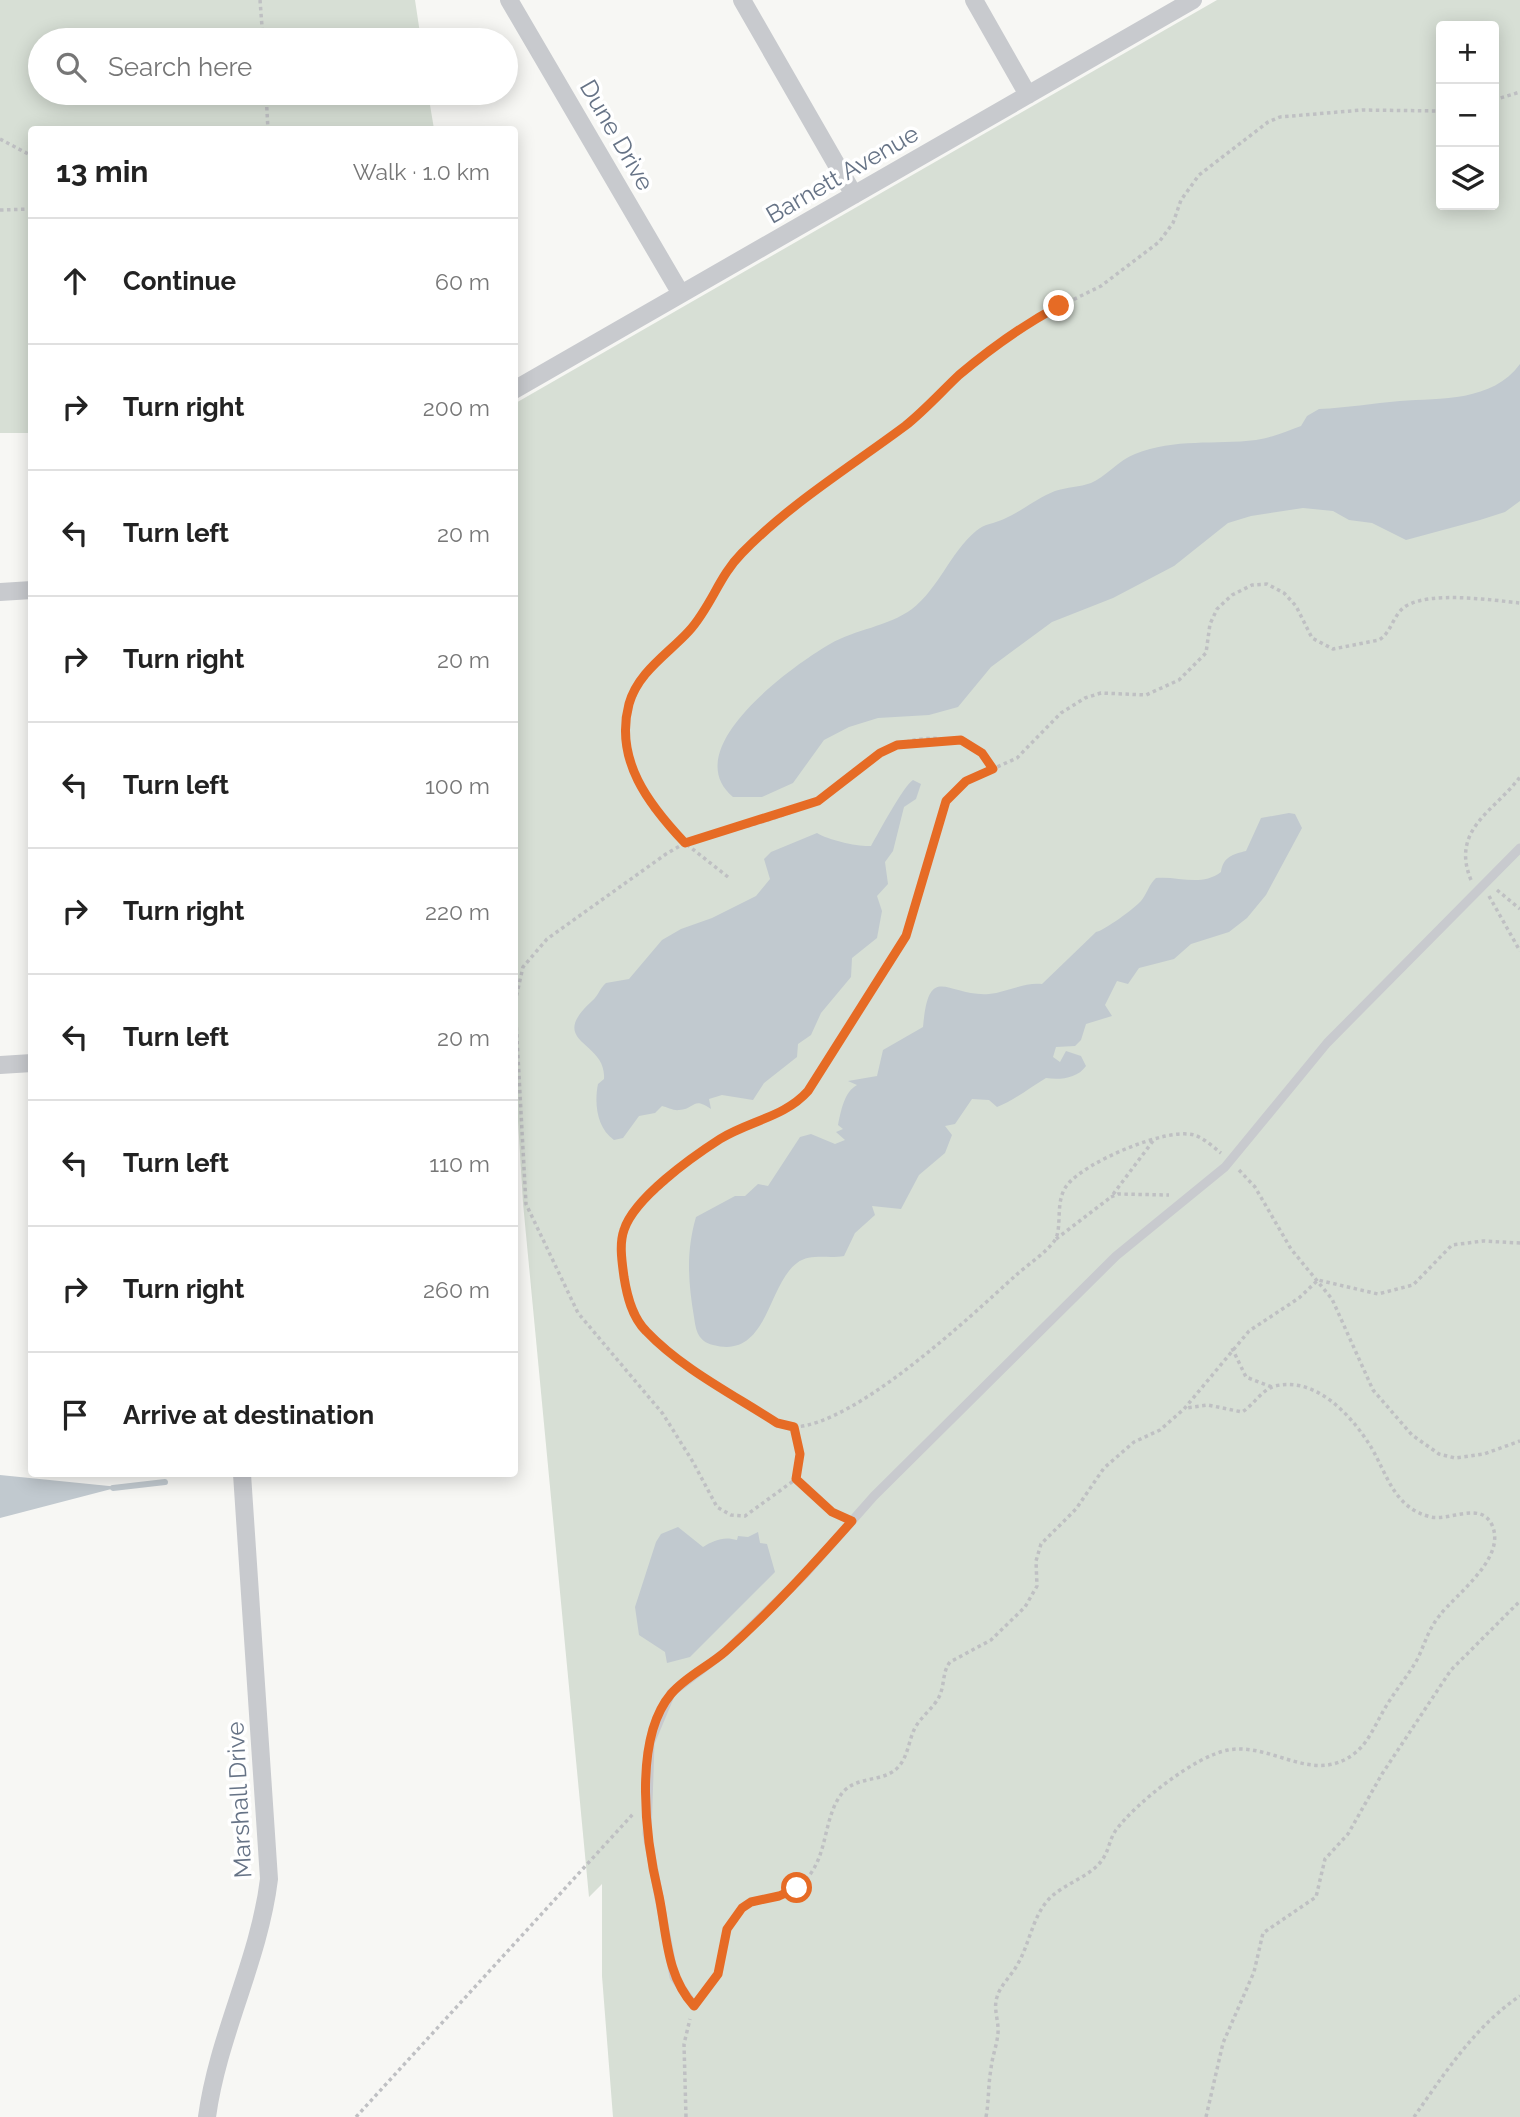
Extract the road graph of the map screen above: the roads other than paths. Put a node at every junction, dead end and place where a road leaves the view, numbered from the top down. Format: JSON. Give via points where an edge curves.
{"nodes":[{"id":1,"x":509,"y":0,"type":"edge"},
{"id":2,"x":742,"y":0,"type":"edge"},
{"id":3,"x":974,"y":0,"type":"edge"},
{"id":4,"x":1193,"y":0,"type":"edge"},
{"id":5,"x":1028,"y":95,"type":"junction"},
{"id":6,"x":854,"y":195,"type":"junction"},
{"id":7,"x":681,"y":294,"type":"junction"},
{"id":8,"x":518,"y":388,"type":"edge"},
{"id":9,"x":28,"y":590,"type":"edge"},
{"id":10,"x":0,"y":592,"type":"edge"},
{"id":11,"x":1520,"y":848,"type":"edge"},
{"id":12,"x":28,"y":1063,"type":"edge"},
{"id":13,"x":0,"y":1065,"type":"edge"},
{"id":14,"x":242,"y":1477,"type":"edge"},
{"id":15,"x":694,"y":2006,"type":"road end"},
{"id":16,"x":207,"y":2117,"type":"edge"}],
"edges":[{"from":1,"to":7,"type":"street","name":"Dune Drive"},
{"from":2,"to":6,"type":"street"},
{"from":3,"to":5,"type":"street"},
{"from":4,"to":5,"type":"street","name":"Barnett Avenue"},
{"from":5,"to":6,"type":"street","name":"Barnett Avenue"},
{"from":6,"to":7,"type":"street","name":"Barnett Avenue"},
{"from":7,"to":8,"type":"street","name":"Barnett Avenue"},
{"from":9,"to":10,"type":"street"},
{"from":11,"to":15,"type":"lane","via":[[1327,1043],[1231,1160],[1116,1256],[805,1574],[725,1652],[671,1693],[650,1743],[647,1834],[674,1978]]},
{"from":12,"to":13,"type":"street"},
{"from":14,"to":16,"type":"street","name":"Marshall Drive","via":[[269,1879],[262,1922],[218,2056]]}]}
